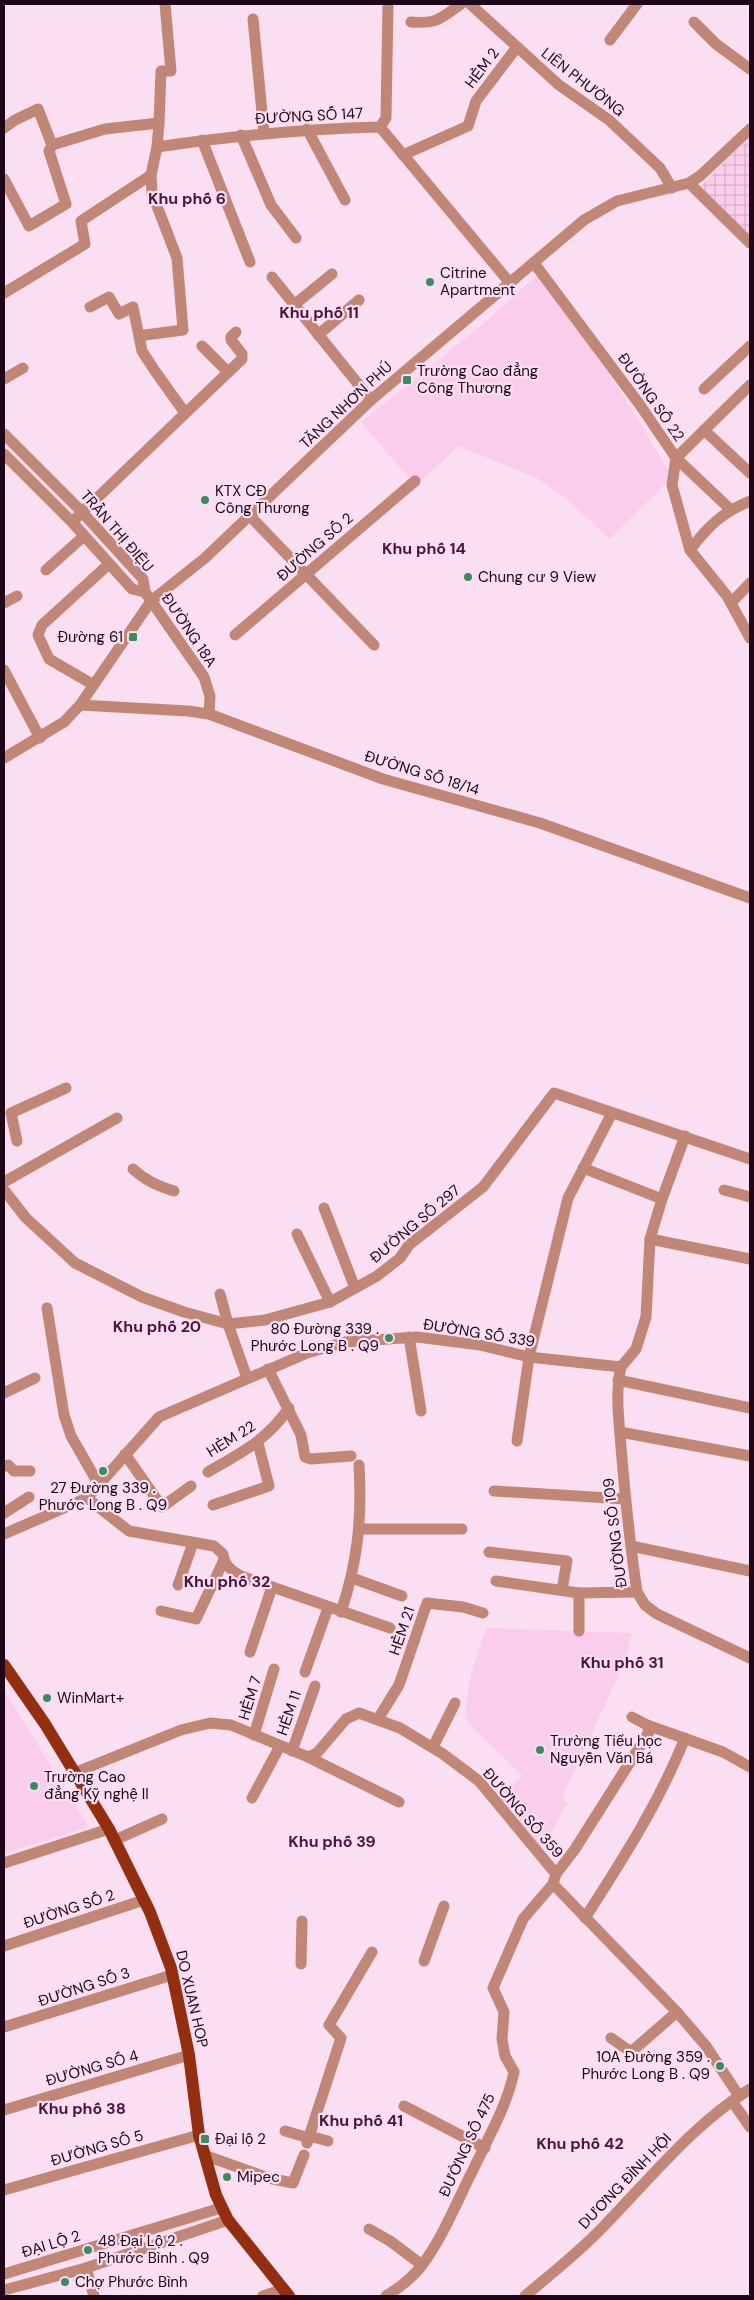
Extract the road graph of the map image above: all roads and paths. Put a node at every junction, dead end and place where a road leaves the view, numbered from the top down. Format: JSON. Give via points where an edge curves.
{"nodes":[{"id":1,"x":165,"y":4,"type":"edge"},
{"id":2,"x":388,"y":4,"type":"edge"},
{"id":3,"x":461,"y":4,"type":"edge"},
{"id":4,"x":470,"y":4,"type":"edge"},
{"id":5,"x":637,"y":4,"type":"edge"},
{"id":6,"x":253,"y":19,"type":"dead end"},
{"id":7,"x":411,"y":22,"type":"dead end"},
{"id":8,"x":694,"y":22,"type":"dead end"},
{"id":9,"x":610,"y":40,"type":"dead end"},
{"id":10,"x":517,"y":47,"type":"junction"},
{"id":11,"x":750,"y":69,"type":"edge"},
{"id":12,"x":159,"y":124,"type":"junction"},
{"id":13,"x":4,"y":128,"type":"edge"},
{"id":14,"x":380,"y":128,"type":"junction"},
{"id":15,"x":307,"y":129,"type":"junction"},
{"id":16,"x":750,"y":129,"type":"edge"},
{"id":17,"x":264,"y":133,"type":"junction"},
{"id":18,"x":241,"y":135,"type":"junction"},
{"id":19,"x":202,"y":140,"type":"junction"},
{"id":20,"x":52,"y":145,"type":"junction"},
{"id":21,"x":157,"y":146,"type":"junction"},
{"id":22,"x":403,"y":156,"type":"junction"},
{"id":23,"x":151,"y":175,"type":"junction"},
{"id":24,"x":4,"y":179,"type":"edge"},
{"id":25,"x":689,"y":183,"type":"junction"},
{"id":26,"x":672,"y":188,"type":"junction"},
{"id":27,"x":344,"y":200,"type":"dead end"},
{"id":28,"x":296,"y":238,"type":"dead end"},
{"id":29,"x":750,"y":243,"type":"edge"},
{"id":30,"x":250,"y":262,"type":"dead end"},
{"id":31,"x":534,"y":263,"type":"junction"},
{"id":32,"x":332,"y":274,"type":"dead end"},
{"id":33,"x":272,"y":277,"type":"dead end"},
{"id":34,"x":510,"y":283,"type":"junction"},
{"id":35,"x":4,"y":293,"type":"edge"},
{"id":36,"x":359,"y":300,"type":"dead end"},
{"id":37,"x":294,"y":305,"type":"junction"},
{"id":38,"x":90,"y":307,"type":"dead end"},
{"id":39,"x":236,"y":332,"type":"dead end"},
{"id":40,"x":318,"y":335,"type":"junction"},
{"id":41,"x":140,"y":338,"type":"junction"},
{"id":42,"x":202,"y":346,"type":"dead end"},
{"id":43,"x":750,"y":346,"type":"edge"},
{"id":44,"x":23,"y":368,"type":"dead end"},
{"id":45,"x":228,"y":372,"type":"junction"},
{"id":46,"x":4,"y":379,"type":"edge"},
{"id":47,"x":750,"y":384,"type":"edge"},
{"id":48,"x":704,"y":389,"type":"dead end"},
{"id":49,"x":371,"y":400,"type":"junction"},
{"id":50,"x":186,"y":413,"type":"junction"},
{"id":51,"x":704,"y":430,"type":"junction"},
{"id":52,"x":4,"y":434,"type":"edge"},
{"id":53,"x":4,"y":454,"type":"edge"},
{"id":54,"x":676,"y":458,"type":"junction"},
{"id":55,"x":750,"y":473,"type":"edge"},
{"id":56,"x":415,"y":481,"type":"dead end"},
{"id":57,"x":750,"y":501,"type":"edge"},
{"id":58,"x":730,"y":509,"type":"junction"},
{"id":59,"x":82,"y":512,"type":"junction"},
{"id":60,"x":249,"y":516,"type":"junction"},
{"id":61,"x":72,"y":522,"type":"junction"},
{"id":62,"x":84,"y":536,"type":"junction"},
{"id":63,"x":690,"y":550,"type":"junction"},
{"id":64,"x":109,"y":564,"type":"junction"},
{"id":65,"x":46,"y":570,"type":"dead end"},
{"id":66,"x":305,"y":575,"type":"junction"},
{"id":67,"x":750,"y":583,"type":"edge"},
{"id":68,"x":17,"y":596,"type":"dead end"},
{"id":69,"x":148,"y":596,"type":"junction"},
{"id":70,"x":4,"y":603,"type":"edge"},
{"id":71,"x":731,"y":603,"type":"junction"},
{"id":72,"x":235,"y":636,"type":"dead end"},
{"id":73,"x":750,"y":638,"type":"edge"},
{"id":74,"x":374,"y":645,"type":"dead end"},
{"id":75,"x":4,"y":673,"type":"edge"},
{"id":76,"x":92,"y":684,"type":"junction"},
{"id":77,"x":80,"y":705,"type":"junction"},
{"id":78,"x":209,"y":714,"type":"junction"},
{"id":79,"x":40,"y":738,"type":"junction"},
{"id":80,"x":4,"y":758,"type":"edge"},
{"id":81,"x":750,"y":898,"type":"edge"},
{"id":82,"x":66,"y":1088,"type":"dead end"},
{"id":83,"x":612,"y":1113,"type":"junction"},
{"id":84,"x":117,"y":1118,"type":"dead end"},
{"id":85,"x":685,"y":1136,"type":"junction"},
{"id":86,"x":18,"y":1140,"type":"dead end"},
{"id":87,"x":750,"y":1160,"type":"edge"},
{"id":88,"x":583,"y":1168,"type":"junction"},
{"id":89,"x":133,"y":1169,"type":"dead end"},
{"id":90,"x":4,"y":1182,"type":"edge"},
{"id":91,"x":4,"y":1190,"type":"edge"},
{"id":92,"x":174,"y":1190,"type":"dead end"},
{"id":93,"x":724,"y":1190,"type":"dead end"},
{"id":94,"x":750,"y":1197,"type":"edge"},
{"id":95,"x":662,"y":1199,"type":"junction"},
{"id":96,"x":324,"y":1208,"type":"dead end"},
{"id":97,"x":297,"y":1234,"type":"dead end"},
{"id":98,"x":650,"y":1239,"type":"junction"},
{"id":99,"x":750,"y":1256,"type":"edge"},
{"id":100,"x":355,"y":1288,"type":"junction"},
{"id":101,"x":220,"y":1294,"type":"dead end"},
{"id":102,"x":330,"y":1302,"type":"junction"},
{"id":103,"x":47,"y":1308,"type":"dead end"},
{"id":104,"x":228,"y":1324,"type":"junction"},
{"id":105,"x":409,"y":1338,"type":"junction"},
{"id":106,"x":530,"y":1356,"type":"junction"},
{"id":107,"x":621,"y":1367,"type":"junction"},
{"id":108,"x":268,"y":1369,"type":"junction"},
{"id":109,"x":35,"y":1378,"type":"dead end"},
{"id":110,"x":247,"y":1378,"type":"junction"},
{"id":111,"x":618,"y":1380,"type":"junction"},
{"id":112,"x":4,"y":1394,"type":"edge"},
{"id":113,"x":289,"y":1408,"type":"junction"},
{"id":114,"x":750,"y":1408,"type":"edge"},
{"id":115,"x":421,"y":1411,"type":"dead end"},
{"id":116,"x":620,"y":1432,"type":"junction"},
{"id":117,"x":517,"y":1441,"type":"dead end"},
{"id":118,"x":258,"y":1443,"type":"junction"},
{"id":119,"x":125,"y":1454,"type":"junction"},
{"id":120,"x":750,"y":1456,"type":"edge"},
{"id":121,"x":4,"y":1466,"type":"edge"},
{"id":122,"x":30,"y":1471,"type":"dead end"},
{"id":123,"x":208,"y":1472,"type":"dead end"},
{"id":124,"x":99,"y":1485,"type":"junction"},
{"id":125,"x":191,"y":1486,"type":"dead end"},
{"id":126,"x":494,"y":1491,"type":"dead end"},
{"id":127,"x":29,"y":1497,"type":"dead end"},
{"id":128,"x":88,"y":1498,"type":"junction"},
{"id":129,"x":625,"y":1499,"type":"junction"},
{"id":130,"x":214,"y":1505,"type":"dead end"},
{"id":131,"x":4,"y":1513,"type":"edge"},
{"id":132,"x":360,"y":1528,"type":"junction"},
{"id":133,"x":462,"y":1529,"type":"dead end"},
{"id":134,"x":4,"y":1534,"type":"edge"},
{"id":135,"x":193,"y":1543,"type":"junction"},
{"id":136,"x":630,"y":1546,"type":"junction"},
{"id":137,"x":489,"y":1552,"type":"dead end"},
{"id":138,"x":224,"y":1560,"type":"junction"},
{"id":139,"x":750,"y":1571,"type":"edge"},
{"id":140,"x":352,"y":1578,"type":"junction"},
{"id":141,"x":496,"y":1581,"type":"dead end"},
{"id":142,"x":178,"y":1585,"type":"dead end"},
{"id":143,"x":272,"y":1588,"type":"junction"},
{"id":144,"x":562,"y":1590,"type":"junction"},
{"id":145,"x":637,"y":1592,"type":"junction"},
{"id":146,"x":579,"y":1593,"type":"junction"},
{"id":147,"x":402,"y":1596,"type":"dead end"},
{"id":148,"x":328,"y":1608,"type":"junction"},
{"id":149,"x":161,"y":1611,"type":"dead end"},
{"id":150,"x":341,"y":1612,"type":"junction"},
{"id":151,"x":483,"y":1614,"type":"dead end"},
{"id":152,"x":390,"y":1628,"type":"dead end"},
{"id":153,"x":579,"y":1631,"type":"dead end"},
{"id":154,"x":250,"y":1652,"type":"dead end"},
{"id":155,"x":750,"y":1658,"type":"edge"},
{"id":156,"x":4,"y":1665,"type":"edge"},
{"id":157,"x":274,"y":1669,"type":"dead end"},
{"id":158,"x":305,"y":1672,"type":"dead end"},
{"id":159,"x":315,"y":1686,"type":"dead end"},
{"id":160,"x":455,"y":1703,"type":"dead end"},
{"id":161,"x":632,"y":1717,"type":"dead end"},
{"id":162,"x":378,"y":1719,"type":"junction"},
{"id":163,"x":647,"y":1725,"type":"junction"},
{"id":164,"x":254,"y":1735,"type":"junction"},
{"id":165,"x":685,"y":1738,"type":"junction"},
{"id":166,"x":280,"y":1746,"type":"junction"},
{"id":167,"x":433,"y":1747,"type":"junction"},
{"id":168,"x":292,"y":1751,"type":"junction"},
{"id":169,"x":308,"y":1758,"type":"junction"},
{"id":170,"x":750,"y":1767,"type":"edge"},
{"id":171,"x":74,"y":1773,"type":"junction"},
{"id":172,"x":252,"y":1798,"type":"dead end"},
{"id":173,"x":399,"y":1802,"type":"dead end"},
{"id":174,"x":162,"y":1819,"type":"dead end"},
{"id":175,"x":112,"y":1835,"type":"junction"},
{"id":176,"x":4,"y":1863,"type":"edge"},
{"id":177,"x":554,"y":1879,"type":"junction"},
{"id":178,"x":144,"y":1900,"type":"junction"},
{"id":179,"x":444,"y":1906,"type":"dead end"},
{"id":180,"x":585,"y":1918,"type":"junction"},
{"id":181,"x":302,"y":1921,"type":"dead end"},
{"id":182,"x":4,"y":1946,"type":"edge"},
{"id":183,"x":372,"y":1952,"type":"dead end"},
{"id":184,"x":424,"y":1961,"type":"dead end"},
{"id":185,"x":301,"y":1964,"type":"dead end"},
{"id":186,"x":172,"y":1975,"type":"junction"},
{"id":187,"x":677,"y":2012,"type":"junction"},
{"id":188,"x":4,"y":2026,"type":"edge"},
{"id":189,"x":611,"y":2038,"type":"dead end"},
{"id":190,"x":189,"y":2055,"type":"junction"},
{"id":191,"x":750,"y":2089,"type":"edge"},
{"id":192,"x":735,"y":2099,"type":"junction"},
{"id":193,"x":404,"y":2106,"type":"dead end"},
{"id":194,"x":4,"y":2110,"type":"edge"},
{"id":195,"x":750,"y":2127,"type":"edge"},
{"id":196,"x":285,"y":2131,"type":"dead end"},
{"id":197,"x":199,"y":2135,"type":"junction"},
{"id":198,"x":308,"y":2139,"type":"junction"},
{"id":199,"x":328,"y":2141,"type":"dead end"},
{"id":200,"x":485,"y":2148,"type":"junction"},
{"id":201,"x":204,"y":2155,"type":"junction"},
{"id":202,"x":304,"y":2155,"type":"dead end"},
{"id":203,"x":4,"y":2190,"type":"edge"},
{"id":204,"x":221,"y":2208,"type":"junction"},
{"id":205,"x":228,"y":2220,"type":"junction"},
{"id":206,"x":369,"y":2229,"type":"dead end"},
{"id":207,"x":422,"y":2265,"type":"junction"},
{"id":208,"x":86,"y":2268,"type":"junction"},
{"id":209,"x":4,"y":2274,"type":"edge"},
{"id":210,"x":4,"y":2290,"type":"edge"},
{"id":211,"x":286,"y":2293,"type":"edge"},
{"id":212,"x":94,"y":2296,"type":"edge"},
{"id":213,"x":262,"y":2296,"type":"edge"},
{"id":214,"x":386,"y":2296,"type":"edge"},
{"id":215,"x":525,"y":2296,"type":"edge"}],
"edges":[{"from":1,"to":12,"type":"street","via":[[171,71],[161,72]]},
{"from":2,"to":14,"type":"street","via":[[386,118]]},
{"from":3,"to":7,"type":"street","via":[[436,21]]},
{"from":4,"to":10,"type":"street","name":"LIÊN PHƯỜNG"},
{"from":5,"to":9,"type":"street"},
{"from":6,"to":17,"type":"street"},
{"from":8,"to":11,"type":"street","via":[[716,44]]},
{"from":10,"to":22,"type":"street","name":"HẺM 2","via":[[476,101],[468,126]]},
{"from":10,"to":26,"type":"street","name":"LIÊN PHƯỜNG","via":[[559,85],[609,120],[660,168]]},
{"from":12,"to":20,"type":"street","via":[[105,129]]},
{"from":12,"to":21,"type":"street"},
{"from":13,"to":20,"type":"street","via":[[38,108]]},
{"from":14,"to":15,"type":"street","name":"ĐƯỜNG SỐ 147"},
{"from":14,"to":22,"type":"street","name":"ĐƯỜNG SỐ 147"},
{"from":15,"to":17,"type":"street","name":"ĐƯỜNG SỐ 147"},
{"from":15,"to":27,"type":"street"},
{"from":16,"to":25,"type":"street","name":"TĂNG NHƠN PHÚ"},
{"from":17,"to":18,"type":"street","name":"ĐƯỜNG SỐ 147"},
{"from":18,"to":19,"type":"street","name":"ĐƯỜNG SỐ 147"},
{"from":18,"to":28,"type":"street","via":[[271,205]]},
{"from":19,"to":21,"type":"street","name":"ĐƯỜNG SỐ 147"},
{"from":19,"to":30,"type":"street"},
{"from":20,"to":24,"type":"street","via":[[49,151],[66,204],[29,226]]},
{"from":21,"to":23,"type":"street"},
{"from":22,"to":34,"type":"street","name":"ĐƯỜNG SỐ 147"},
{"from":23,"to":35,"type":"street","via":[[81,221],[85,244]]},
{"from":23,"to":41,"type":"street","via":[[152,193],[178,258],[183,330],[145,334]]},
{"from":25,"to":26,"type":"street","name":"TĂNG NHƠN PHÚ"},
{"from":25,"to":29,"type":"street"},
{"from":26,"to":31,"type":"street","name":"TĂNG NHƠN PHÚ","via":[[608,204]]},
{"from":31,"to":34,"type":"street","name":"TĂNG NHƠN PHÚ"},
{"from":31,"to":54,"type":"street","name":"ĐƯỜNG SỐ 22"},
{"from":32,"to":37,"type":"street"},
{"from":33,"to":37,"type":"street"},
{"from":34,"to":49,"type":"street","name":"TĂNG NHƠN PHÚ"},
{"from":36,"to":40,"type":"street"},
{"from":37,"to":40,"type":"street"},
{"from":38,"to":41,"type":"street","via":[[109,297],[119,314],[133,307]]},
{"from":39,"to":45,"type":"street","via":[[230,337],[243,357]]},
{"from":40,"to":49,"type":"street"},
{"from":41,"to":50,"type":"street","via":[[142,351]]},
{"from":42,"to":45,"type":"street"},
{"from":43,"to":48,"type":"street"},
{"from":44,"to":46,"type":"street"},
{"from":45,"to":50,"type":"street"},
{"from":47,"to":51,"type":"street"},
{"from":49,"to":60,"type":"street","name":"TĂNG NHƠN PHÚ"},
{"from":50,"to":59,"type":"street"},
{"from":51,"to":54,"type":"street"},
{"from":51,"to":55,"type":"street"},
{"from":52,"to":59,"type":"street","name":"TRẦN THỊ ĐIỆU"},
{"from":53,"to":61,"type":"street","name":"TRẦN THỊ ĐIỆU"},
{"from":54,"to":58,"type":"street"},
{"from":54,"to":63,"type":"street","name":"ĐƯỜNG SỐ 22","via":[[672,485]]},
{"from":56,"to":66,"type":"street","name":"ĐƯỜNG SỐ 2"},
{"from":57,"to":58,"type":"street"},
{"from":58,"to":63,"type":"street"},
{"from":59,"to":61,"type":"street"},
{"from":59,"to":69,"type":"street","name":"TRẦN THỊ ĐIỆU","via":[[142,579]]},
{"from":60,"to":66,"type":"street"},
{"from":60,"to":69,"type":"street","name":"TĂNG NHƠN PHÚ","via":[[205,558]]},
{"from":61,"to":62,"type":"street","name":"TRẦN THỊ ĐIỆU"},
{"from":62,"to":64,"type":"street","name":"TRẦN THỊ ĐIỆU"},
{"from":62,"to":65,"type":"street"},
{"from":63,"to":71,"type":"street","name":"ĐƯỜNG SỐ 22"},
{"from":64,"to":69,"type":"street","name":"TRẦN THỊ ĐIỆU","via":[[132,589]]},
{"from":64,"to":76,"type":"street","via":[[38,632],[49,659]]},
{"from":66,"to":72,"type":"street","name":"ĐƯỜNG SỐ 2"},
{"from":66,"to":74,"type":"street"},
{"from":67,"to":71,"type":"street"},
{"from":68,"to":70,"type":"street"},
{"from":69,"to":76,"type":"street","name":"TĂNG NHƠN PHÚ"},
{"from":69,"to":78,"type":"street","name":"ĐƯỜNG 18A","via":[[204,677],[210,696]]},
{"from":71,"to":73,"type":"street","name":"ĐƯỜNG SỐ 22"},
{"from":75,"to":79,"type":"street"},
{"from":76,"to":77,"type":"street","name":"TĂNG NHƠN PHÚ"},
{"from":77,"to":78,"type":"street","name":"ĐƯỜNG SỐ 18/14"},
{"from":77,"to":79,"type":"street","name":"TĂNG NHƠN PHÚ","via":[[64,722]]},
{"from":78,"to":81,"type":"street","name":"ĐƯỜNG SỐ 18/14","via":[[383,779],[540,823]]},
{"from":79,"to":80,"type":"street","name":"TĂNG NHƠN PHÚ"},
{"from":82,"to":86,"type":"street","via":[[11,1113]]},
{"from":83,"to":85,"type":"street","name":"ĐƯỜNG SỐ 297"},
{"from":83,"to":88,"type":"street"},
{"from":83,"to":100,"type":"street","name":"ĐƯỜNG SỐ 297","via":[[554,1093],[483,1187],[409,1245],[400,1258]]},
{"from":84,"to":90,"type":"street"},
{"from":85,"to":87,"type":"street","name":"ĐƯỜNG SỐ 297"},
{"from":85,"to":95,"type":"street"},
{"from":88,"to":95,"type":"street"},
{"from":88,"to":106,"type":"street","via":[[568,1198]]},
{"from":89,"to":92,"type":"street","via":[[146,1180]]},
{"from":91,"to":104,"type":"street","via":[[26,1218],[75,1262],[142,1297]]},
{"from":93,"to":94,"type":"street"},
{"from":95,"to":98,"type":"street"},
{"from":96,"to":100,"type":"street"},
{"from":97,"to":102,"type":"street"},
{"from":98,"to":99,"type":"street"},
{"from":98,"to":107,"type":"street","via":[[646,1317],[636,1349]]},
{"from":100,"to":102,"type":"street","name":"ĐƯỜNG SỐ 297"},
{"from":101,"to":104,"type":"street"},
{"from":102,"to":104,"type":"street","name":"ĐƯỜNG SỐ 297","via":[[265,1320]]},
{"from":103,"to":124,"type":"street","via":[[64,1416],[71,1436]]},
{"from":104,"to":110,"type":"street"},
{"from":105,"to":106,"type":"street","name":"ĐƯỜNG SỐ 339","via":[[480,1345]]},
{"from":105,"to":108,"type":"street","name":"ĐƯỜNG SỐ 339","via":[[345,1342]]},
{"from":105,"to":115,"type":"street"},
{"from":106,"to":107,"type":"street","name":"ĐƯỜNG SỐ 339"},
{"from":106,"to":117,"type":"street"},
{"from":107,"to":111,"type":"street","name":"ĐƯỜNG SỐ 109"},
{"from":108,"to":110,"type":"street","name":"ĐƯỜNG SỐ 339"},
{"from":108,"to":113,"type":"street"},
{"from":109,"to":112,"type":"street"},
{"from":110,"to":119,"type":"street","name":"ĐƯỜNG SỐ 339","via":[[159,1417]]},
{"from":111,"to":114,"type":"street"},
{"from":111,"to":116,"type":"street","name":"ĐƯỜNG SỐ 109"},
{"from":113,"to":118,"type":"street","name":"HẺM 22"},
{"from":113,"to":132,"type":"street","via":[[301,1435],[305,1457],[355,1460],[361,1505]]},
{"from":116,"to":120,"type":"street"},
{"from":116,"to":129,"type":"street","name":"ĐƯỜNG SỐ 109"},
{"from":118,"to":123,"type":"street","name":"HẺM 22"},
{"from":118,"to":130,"type":"street","via":[[269,1486]]},
{"from":119,"to":124,"type":"street","name":"ĐƯỜNG SỐ 339"},
{"from":119,"to":125,"type":"street","via":[[162,1507]]},
{"from":121,"to":122,"type":"street","via":[[8,1465],[14,1471]]},
{"from":124,"to":128,"type":"street","name":"ĐƯỜNG SỐ 339"},
{"from":126,"to":129,"type":"street"},
{"from":127,"to":131,"type":"street"},
{"from":128,"to":134,"type":"street","name":"ĐƯỜNG SỐ 339"},
{"from":128,"to":135,"type":"street","via":[[129,1531]]},
{"from":129,"to":136,"type":"street","name":"ĐƯỜNG SỐ 109"},
{"from":132,"to":133,"type":"street"},
{"from":132,"to":140,"type":"street"},
{"from":135,"to":138,"type":"street","via":[[220,1549]]},
{"from":135,"to":142,"type":"street"},
{"from":136,"to":139,"type":"street"},
{"from":136,"to":145,"type":"street","name":"ĐƯỜNG SỐ 109"},
{"from":137,"to":144,"type":"street","via":[[568,1561]]},
{"from":138,"to":143,"type":"street","via":[[230,1570]]},
{"from":138,"to":149,"type":"street","via":[[196,1620]]},
{"from":140,"to":147,"type":"street"},
{"from":140,"to":150,"type":"street"},
{"from":141,"to":144,"type":"street"},
{"from":143,"to":148,"type":"street"},
{"from":143,"to":154,"type":"street"},
{"from":144,"to":146,"type":"street"},
{"from":145,"to":146,"type":"street"},
{"from":145,"to":155,"type":"street","name":"ĐƯỜNG SỐ 109","via":[[645,1605],[657,1614]]},
{"from":146,"to":153,"type":"street"},
{"from":148,"to":150,"type":"street"},
{"from":148,"to":158,"type":"street"},
{"from":150,"to":152,"type":"street"},
{"from":151,"to":162,"type":"street","name":"HẺM 21","via":[[463,1607],[427,1603],[399,1685]]},
{"from":156,"to":171,"type":"main road","name":"DO XUAN HOP"},
{"from":157,"to":164,"type":"street","name":"HẺM 7"},
{"from":159,"to":168,"type":"street","name":"HẺM 11"},
{"from":160,"to":167,"type":"street"},
{"from":161,"to":163,"type":"street"},
{"from":162,"to":167,"type":"street","name":"ĐƯỜNG SỐ 359"},
{"from":162,"to":169,"type":"street","name":"ĐƯỜNG SỐ 359","via":[[359,1713],[352,1715],[317,1753]]},
{"from":163,"to":165,"type":"street"},
{"from":163,"to":177,"type":"street","via":[[649,1732]]},
{"from":164,"to":166,"type":"street"},
{"from":164,"to":171,"type":"street","via":[[231,1726],[210,1723],[181,1730]]},
{"from":165,"to":170,"type":"street","via":[[724,1752]]},
{"from":165,"to":180,"type":"street","via":[[668,1782]]},
{"from":166,"to":168,"type":"street"},
{"from":166,"to":172,"type":"street"},
{"from":167,"to":177,"type":"street","name":"ĐƯỜNG SỐ 359","via":[[479,1781]]},
{"from":168,"to":169,"type":"street"},
{"from":169,"to":173,"type":"street"},
{"from":171,"to":175,"type":"main road","name":"DO XUAN HOP"},
{"from":174,"to":175,"type":"street"},
{"from":175,"to":176,"type":"street"},
{"from":175,"to":178,"type":"main road","name":"DO XUAN HOP"},
{"from":177,"to":180,"type":"street","name":"ĐƯỜNG SỐ 359"},
{"from":177,"to":200,"type":"street","name":"ĐƯỜNG SỐ 475","via":[[523,1919],[493,1988],[504,2012],[502,2039],[505,2056],[514,2072]]},
{"from":178,"to":182,"type":"street","name":"ĐƯỜNG SỐ 2"},
{"from":178,"to":186,"type":"main road","name":"DO XUAN HOP"},
{"from":179,"to":184,"type":"street"},
{"from":180,"to":187,"type":"street","name":"ĐƯỜNG SỐ 359"},
{"from":181,"to":185,"type":"street"},
{"from":183,"to":198,"type":"street","via":[[329,2025],[341,2038]]},
{"from":186,"to":188,"type":"street","name":"ĐƯỜNG SỐ 3"},
{"from":186,"to":190,"type":"main road","name":"DO XUAN HOP"},
{"from":187,"to":189,"type":"street","via":[[631,2052]]},
{"from":187,"to":192,"type":"street","name":"ĐƯỜNG SỐ 359","via":[[706,2046]]},
{"from":190,"to":194,"type":"street","name":"ĐƯỜNG SỐ 4"},
{"from":190,"to":197,"type":"main road","name":"DO XUAN HOP"},
{"from":191,"to":192,"type":"street","name":"DƯƠNG ĐÌNH HỘI"},
{"from":192,"to":195,"type":"street","name":"ĐƯỜNG SỐ 359"},
{"from":192,"to":215,"type":"street","name":"DƯƠNG ĐÌNH HỘI","via":[[679,2146],[581,2249]]},
{"from":193,"to":200,"type":"street"},
{"from":196,"to":198,"type":"street"},
{"from":197,"to":201,"type":"main road","name":"DO XUAN HOP"},
{"from":197,"to":203,"type":"street","name":"ĐƯỜNG SỐ 5"},
{"from":198,"to":199,"type":"street"},
{"from":200,"to":207,"type":"street","name":"ĐƯỜNG SỐ 475","via":[[446,2227]]},
{"from":201,"to":202,"type":"street","via":[[268,2178],[293,2183]]},
{"from":201,"to":204,"type":"main road","name":"DO XUAN HOP"},
{"from":204,"to":205,"type":"main road","name":"DO XUAN HOP"},
{"from":204,"to":209,"type":"street","name":"ĐẠI LỘ 2"},
{"from":205,"to":208,"type":"street","name":"ĐẠI LỘ 2"},
{"from":205,"to":211,"type":"main road","name":"DO XUAN HOP"},
{"from":206,"to":207,"type":"street"},
{"from":207,"to":214,"type":"street","name":"ĐƯỜNG SỐ 475","via":[[397,2290]]},
{"from":208,"to":210,"type":"street","name":"ĐẠI LỘ 2"},
{"from":208,"to":212,"type":"street"},
{"from":211,"to":213,"type":"street"}]}
